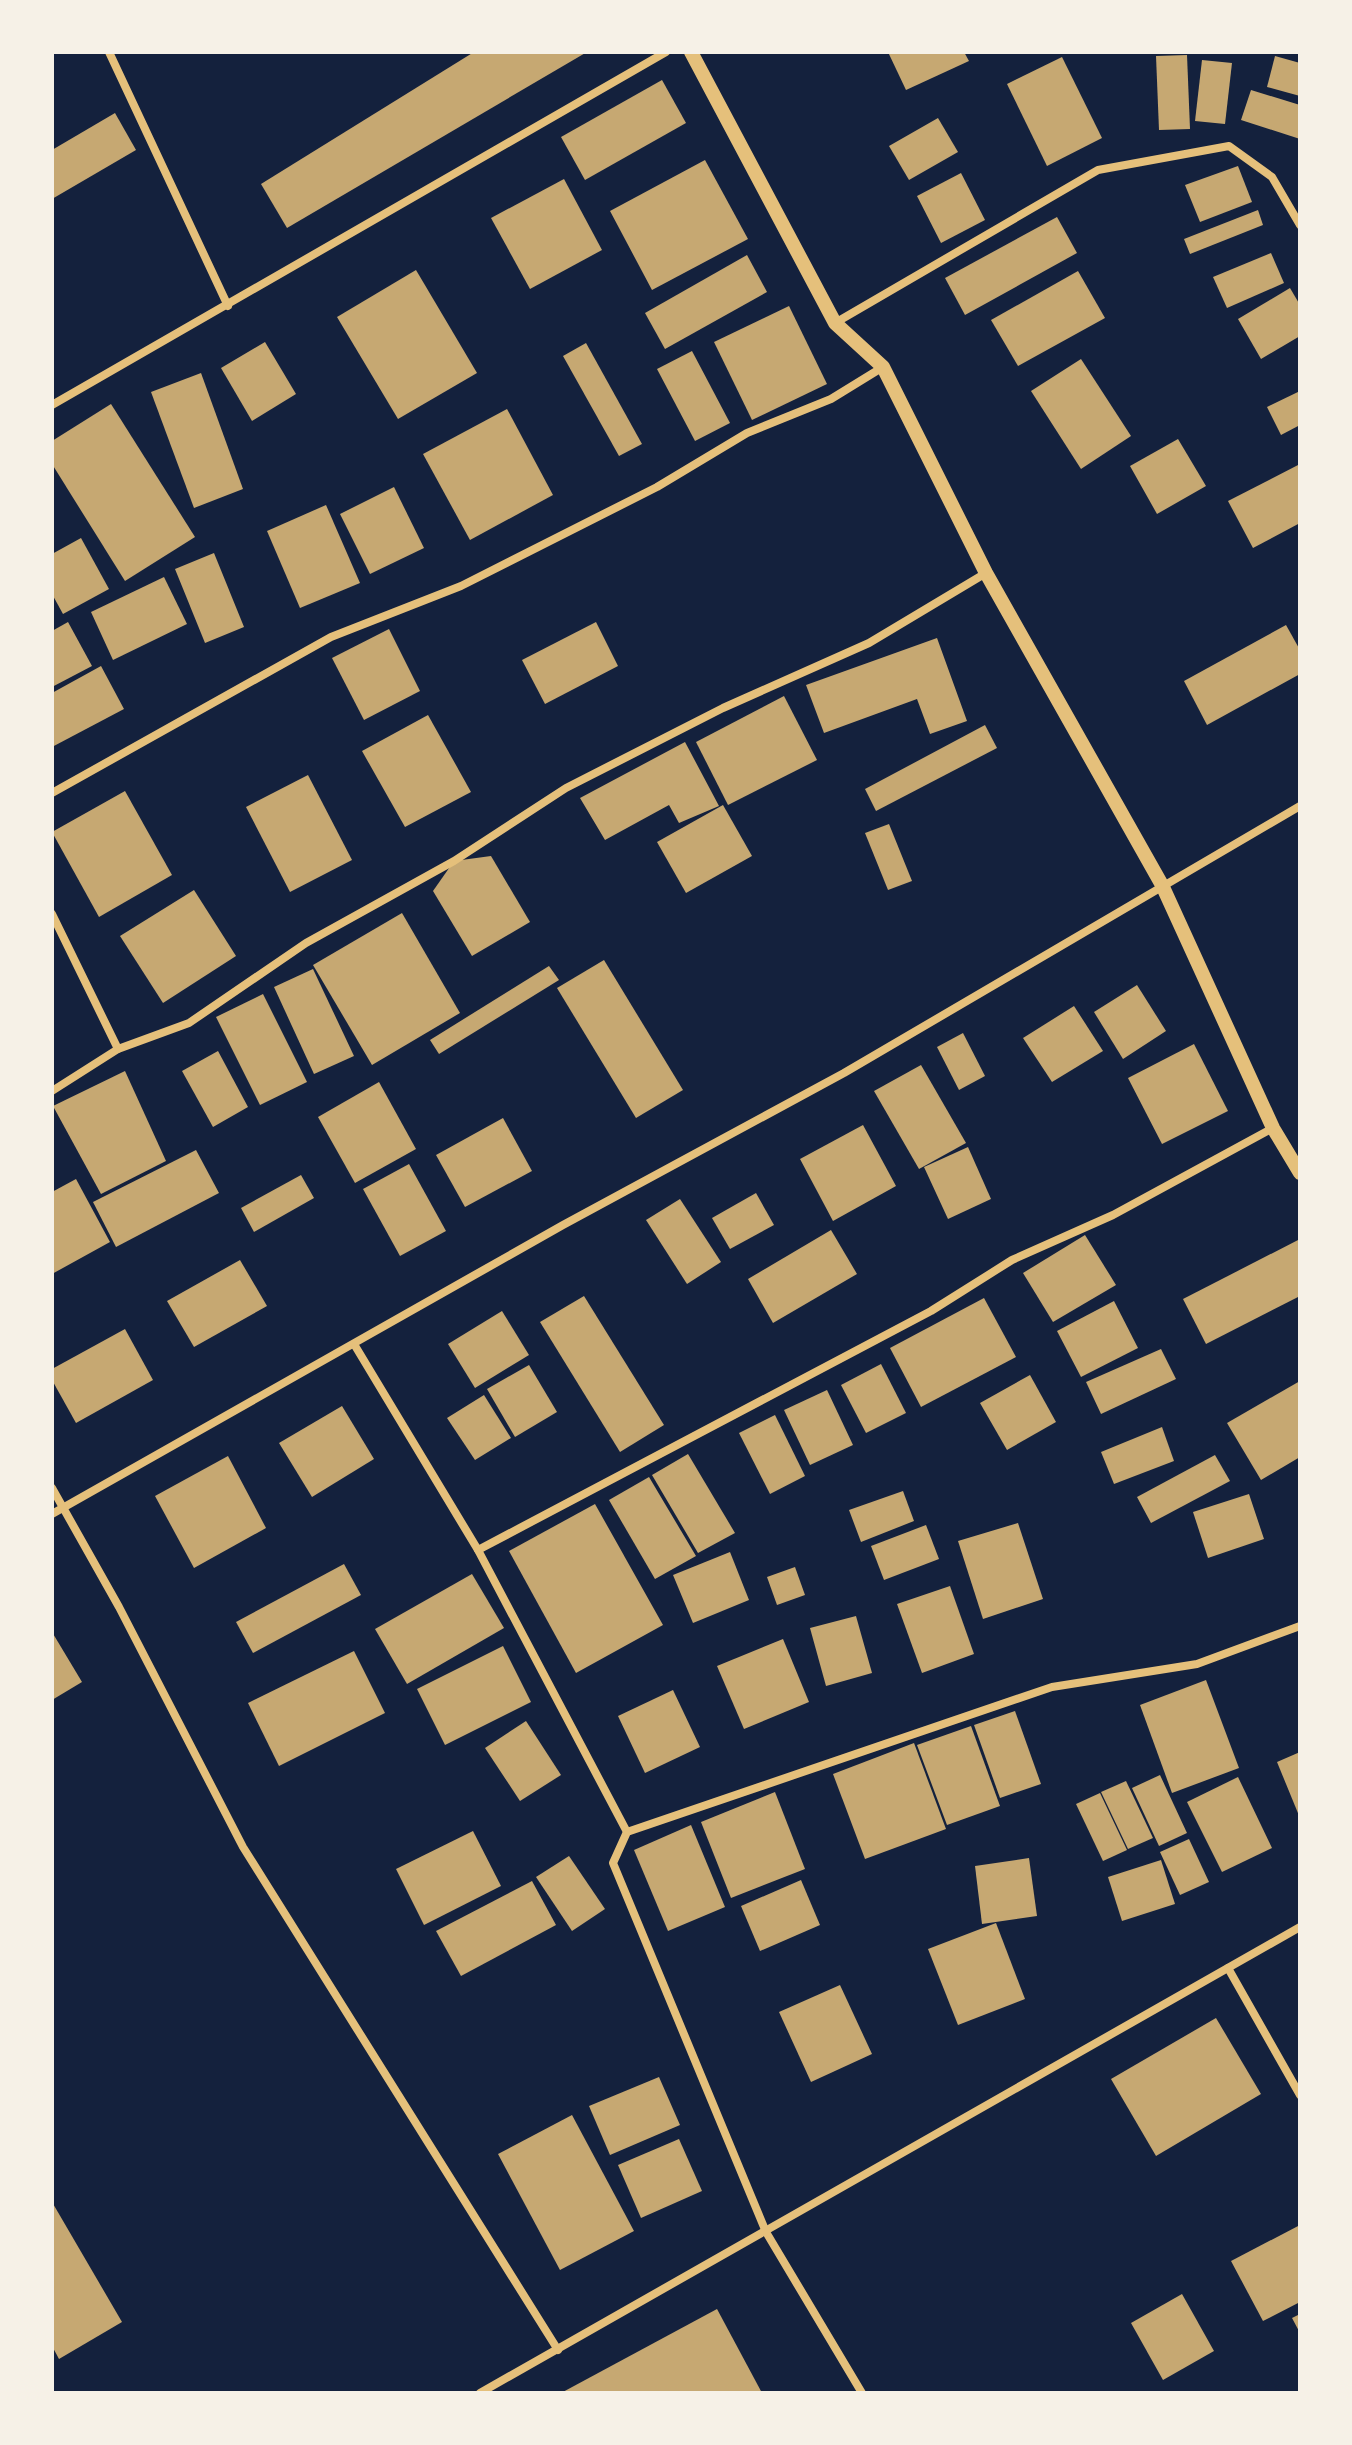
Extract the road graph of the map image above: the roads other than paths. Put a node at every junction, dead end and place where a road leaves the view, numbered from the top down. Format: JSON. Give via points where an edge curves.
{"nodes":[{"id":1,"x":109,"y":52,"type":"edge"},
{"id":2,"x":666,"y":52,"type":"edge"},
{"id":3,"x":691,"y":52,"type":"edge"},
{"id":4,"x":1300,"y":225,"type":"edge"},
{"id":5,"x":228,"y":306,"type":"junction"},
{"id":6,"x":835,"y":323,"type":"junction"},
{"id":7,"x":883,"y":367,"type":"junction"},
{"id":8,"x":52,"y":405,"type":"edge"},
{"id":9,"x":986,"y":573,"type":"junction"},
{"id":10,"x":52,"y":793,"type":"edge"},
{"id":11,"x":1300,"y":806,"type":"edge"},
{"id":12,"x":1162,"y":885,"type":"junction"},
{"id":13,"x":52,"y":914,"type":"edge"},
{"id":14,"x":118,"y":1049,"type":"junction"},
{"id":15,"x":52,"y":1091,"type":"edge"},
{"id":16,"x":1273,"y":1128,"type":"junction"},
{"id":17,"x":1300,"y":1173,"type":"edge"},
{"id":18,"x":354,"y":1344,"type":"junction"},
{"id":19,"x":52,"y":1488,"type":"edge"},
{"id":20,"x":62,"y":1508,"type":"junction"},
{"id":21,"x":52,"y":1514,"type":"edge"},
{"id":22,"x":478,"y":1550,"type":"junction"},
{"id":23,"x":1300,"y":1626,"type":"edge"},
{"id":24,"x":627,"y":1832,"type":"junction"},
{"id":25,"x":1300,"y":1927,"type":"edge"},
{"id":26,"x":1228,"y":1968,"type":"junction"},
{"id":27,"x":1300,"y":2095,"type":"edge"},
{"id":28,"x":766,"y":2232,"type":"junction"},
{"id":29,"x":558,"y":2350,"type":"junction"},
{"id":30,"x":480,"y":2393,"type":"edge"},
{"id":31,"x":862,"y":2393,"type":"edge"}],
"edges":[{"from":1,"to":5,"type":"street"},
{"from":2,"to":5,"type":"street"},
{"from":3,"to":6,"type":"street"},
{"from":4,"to":6,"type":"street","via":[[1272,177],[1229,146],[1098,170]]},
{"from":5,"to":8,"type":"street"},
{"from":6,"to":7,"type":"street"},
{"from":7,"to":9,"type":"street"},
{"from":7,"to":10,"type":"street","via":[[831,399],[747,433],[657,487],[461,586],[331,637]]},
{"from":9,"to":12,"type":"street"},
{"from":9,"to":14,"type":"street","via":[[869,643],[723,708],[566,788],[454,861],[306,943],[189,1023]]},
{"from":11,"to":12,"type":"street"},
{"from":12,"to":16,"type":"street"},
{"from":12,"to":18,"type":"street","via":[[844,1073]]},
{"from":13,"to":14,"type":"street"},
{"from":14,"to":15,"type":"street"},
{"from":16,"to":17,"type":"street"},
{"from":16,"to":22,"type":"street","via":[[1113,1215],[1012,1260],[931,1311]]},
{"from":18,"to":20,"type":"street"},
{"from":18,"to":22,"type":"street"},
{"from":19,"to":20,"type":"street"},
{"from":20,"to":21,"type":"street"},
{"from":20,"to":29,"type":"street","via":[[243,1847]]},
{"from":22,"to":24,"type":"street"},
{"from":23,"to":24,"type":"street","via":[[1197,1664],[1052,1687]]},
{"from":24,"to":28,"type":"street","via":[[613,1863]]},
{"from":25,"to":26,"type":"street"},
{"from":26,"to":27,"type":"street"},
{"from":26,"to":28,"type":"street"},
{"from":28,"to":29,"type":"street"},
{"from":28,"to":31,"type":"street"},
{"from":29,"to":30,"type":"street"}]}
